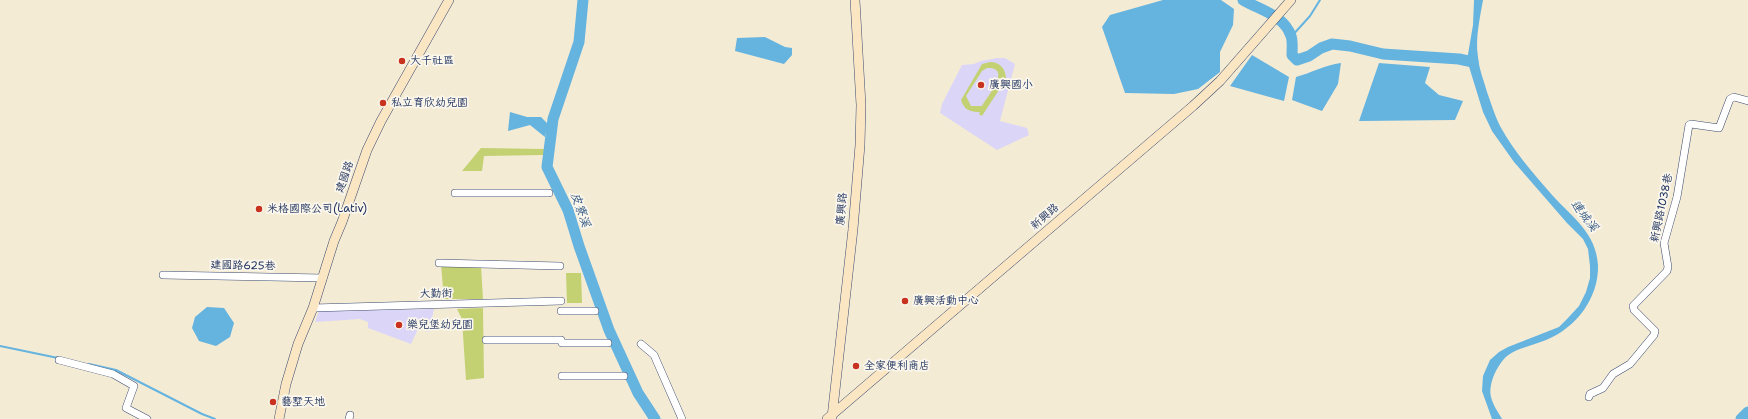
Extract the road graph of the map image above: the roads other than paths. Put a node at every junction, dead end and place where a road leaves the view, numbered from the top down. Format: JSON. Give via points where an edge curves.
{"nodes":[{"id":1,"x":449,"y":0,"type":"edge"},
{"id":2,"x":855,"y":0,"type":"edge"},
{"id":3,"x":1291,"y":0,"type":"edge"},
{"id":4,"x":1748,"y":101,"type":"edge"},
{"id":5,"x":455,"y":192,"type":"dead end"},
{"id":6,"x":549,"y":193,"type":"dead end"},
{"id":7,"x":439,"y":263,"type":"dead end"},
{"id":8,"x":560,"y":266,"type":"dead end"},
{"id":9,"x":162,"y":275,"type":"dead end"},
{"id":10,"x":323,"y":278,"type":"junction"},
{"id":11,"x":561,"y":301,"type":"dead end"},
{"id":12,"x":313,"y":308,"type":"junction"},
{"id":13,"x":561,"y":311,"type":"dead end"},
{"id":14,"x":595,"y":311,"type":"dead end"},
{"id":15,"x":486,"y":340,"type":"dead end"},
{"id":16,"x":608,"y":343,"type":"dead end"},
{"id":17,"x":641,"y":344,"type":"dead end"},
{"id":18,"x":59,"y":360,"type":"dead end"},
{"id":19,"x":562,"y":376,"type":"dead end"},
{"id":20,"x":624,"y":376,"type":"dead end"},
{"id":21,"x":1589,"y":397,"type":"dead end"},
{"id":22,"x":830,"y":418,"type":"edge"},
{"id":23,"x":147,"y":419,"type":"edge"},
{"id":24,"x":279,"y":419,"type":"edge"},
{"id":25,"x":682,"y":419,"type":"edge"}],
"edges":[{"from":1,"to":10,"type":"street","name":"建國路","via":[[381,121],[334,241]]},
{"from":2,"to":22,"type":"street","name":"廣興路","via":[[861,105],[860,145],[853,229]]},
{"from":3,"to":22,"type":"street","name":"新興路","via":[[1220,81],[1193,106]]},
{"from":4,"to":21,"type":"street","name":"新興路1038巷","via":[[1734,97],[1730,99],[1719,128],[1689,125],[1677,197],[1664,243],[1667,271],[1633,306],[1655,331],[1654,335],[1630,364],[1613,374],[1604,386]]},
{"from":5,"to":6,"type":"street"},
{"from":7,"to":8,"type":"street"},
{"from":9,"to":10,"type":"street","name":"建國路625巷"},
{"from":10,"to":12,"type":"street","name":"建國路"},
{"from":11,"to":12,"type":"street","name":"大勤街"},
{"from":12,"to":24,"type":"street","name":"建國路","via":[[298,344]]},
{"from":13,"to":14,"type":"street"},
{"from":15,"to":16,"type":"street"},
{"from":17,"to":25,"type":"street","via":[[654,355]]},
{"from":18,"to":23,"type":"street","via":[[113,374],[134,386],[126,408]]},
{"from":19,"to":20,"type":"street"}]}
